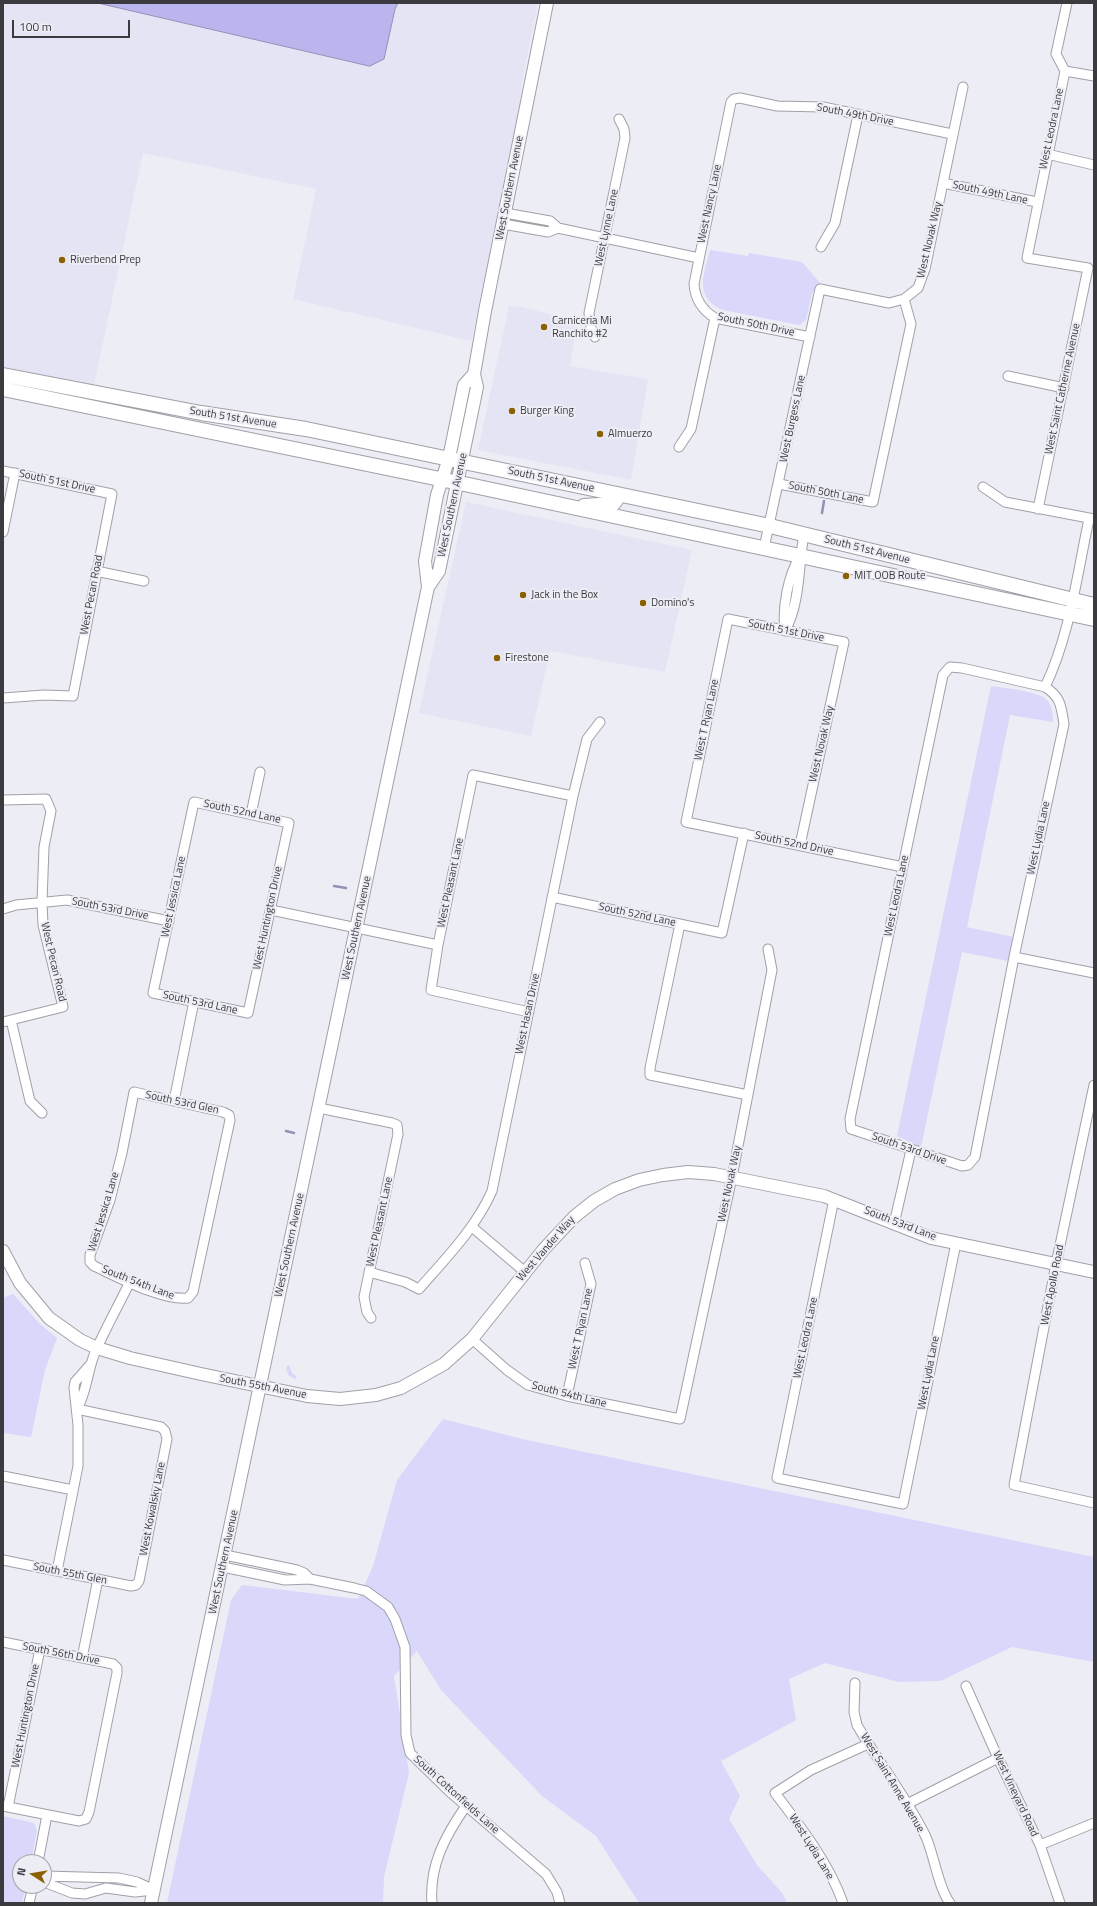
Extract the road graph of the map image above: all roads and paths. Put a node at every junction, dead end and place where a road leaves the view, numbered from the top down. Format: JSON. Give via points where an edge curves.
{"nodes":[{"id":1,"x":547,"y":3,"type":"edge"},
{"id":2,"x":1067,"y":3,"type":"edge"},
{"id":3,"x":1065,"y":70,"type":"junction"},
{"id":4,"x":1094,"y":76,"type":"edge"},
{"id":5,"x":963,"y":87,"type":"dead end"},
{"id":6,"x":734,"y":99,"type":"joint"},
{"id":7,"x":858,"y":115,"type":"junction"},
{"id":8,"x":619,"y":119,"type":"dead end"},
{"id":9,"x":952,"y":134,"type":"junction"},
{"id":10,"x":1047,"y":154,"type":"junction"},
{"id":11,"x":1094,"y":165,"type":"edge"},
{"id":12,"x":943,"y":183,"type":"junction"},
{"id":13,"x":1038,"y":202,"type":"junction"},
{"id":14,"x":504,"y":218,"type":"junction"},
{"id":15,"x":604,"y":238,"type":"junction"},
{"id":16,"x":821,"y":247,"type":"dead end"},
{"id":17,"x":699,"y":258,"type":"junction"},
{"id":18,"x":1088,"y":268,"type":"joint"},
{"id":19,"x":904,"y":299,"type":"junction"},
{"id":20,"x":704,"y":309,"type":"joint"},
{"id":21,"x":715,"y":318,"type":"junction"},
{"id":22,"x":595,"y":337,"type":"dead end"},
{"id":23,"x":810,"y":337,"type":"junction"},
{"id":24,"x":3,"y":376,"type":"edge"},
{"id":25,"x":1008,"y":376,"type":"dead end"},
{"id":26,"x":1064,"y":388,"type":"junction"},
{"id":27,"x":3,"y":389,"type":"edge"},
{"id":28,"x":201,"y":413,"type":"junction"},
{"id":29,"x":198,"y":429,"type":"junction"},
{"id":30,"x":679,"y":447,"type":"dead end"},
{"id":31,"x":455,"y":460,"type":"junction"},
{"id":32,"x":3,"y":471,"type":"edge"},
{"id":33,"x":15,"y":473,"type":"junction"},
{"id":34,"x":442,"y":480,"type":"junction"},
{"id":35,"x":457,"y":483,"type":"junction"},
{"id":36,"x":779,"y":484,"type":"junction"},
{"id":37,"x":983,"y":488,"type":"dead end"},
{"id":38,"x":112,"y":494,"type":"joint"},
{"id":39,"x":617,"y":494,"type":"junction"},
{"id":40,"x":571,"y":508,"type":"junction"},
{"id":41,"x":1038,"y":509,"type":"junction"},
{"id":42,"x":1092,"y":519,"type":"edge"},
{"id":43,"x":770,"y":526,"type":"junction"},
{"id":44,"x":3,"y":532,"type":"edge"},
{"id":45,"x":804,"y":534,"type":"junction"},
{"id":46,"x":764,"y":548,"type":"junction"},
{"id":47,"x":800,"y":556,"type":"junction"},
{"id":48,"x":96,"y":571,"type":"junction"},
{"id":49,"x":144,"y":581,"type":"dead end"},
{"id":50,"x":428,"y":587,"type":"junction"},
{"id":51,"x":1094,"y":605,"type":"edge"},
{"id":52,"x":1071,"y":607,"type":"junction"},
{"id":53,"x":728,"y":619,"type":"joint"},
{"id":54,"x":1094,"y":619,"type":"edge"},
{"id":55,"x":785,"y":631,"type":"junction"},
{"id":56,"x":844,"y":642,"type":"joint"},
{"id":57,"x":1045,"y":687,"type":"junction"},
{"id":58,"x":3,"y":698,"type":"edge"},
{"id":59,"x":600,"y":722,"type":"dead end"},
{"id":60,"x":260,"y":772,"type":"dead end"},
{"id":61,"x":573,"y":796,"type":"junction"},
{"id":62,"x":3,"y":800,"type":"edge"},
{"id":63,"x":194,"y":802,"type":"joint"},
{"id":64,"x":251,"y":814,"type":"junction"},
{"id":65,"x":686,"y":822,"type":"joint"},
{"id":66,"x":289,"y":823,"type":"joint"},
{"id":67,"x":744,"y":833,"type":"junction"},
{"id":68,"x":800,"y":845,"type":"junction"},
{"id":69,"x":903,"y":867,"type":"junction"},
{"id":70,"x":552,"y":897,"type":"junction"},
{"id":71,"x":42,"y":902,"type":"junction"},
{"id":72,"x":3,"y":909,"type":"edge"},
{"id":73,"x":270,"y":910,"type":"junction"},
{"id":74,"x":169,"y":921,"type":"junction"},
{"id":75,"x":680,"y":924,"type":"junction"},
{"id":76,"x":357,"y":928,"type":"junction"},
{"id":77,"x":438,"y":945,"type":"junction"},
{"id":78,"x":768,"y":949,"type":"dead end"},
{"id":79,"x":1014,"y":957,"type":"junction"},
{"id":80,"x":1094,"y":973,"type":"edge"},
{"id":81,"x":153,"y":993,"type":"joint"},
{"id":82,"x":194,"y":1001,"type":"junction"},
{"id":83,"x":529,"y":1012,"type":"junction"},
{"id":84,"x":248,"y":1013,"type":"joint"},
{"id":85,"x":7,"y":1021,"type":"edge"},
{"id":86,"x":1094,"y":1085,"type":"edge"},
{"id":87,"x":134,"y":1092,"type":"joint"},
{"id":88,"x":748,"y":1096,"type":"junction"},
{"id":89,"x":174,"y":1101,"type":"junction"},
{"id":90,"x":319,"y":1108,"type":"junction"},
{"id":91,"x":42,"y":1113,"type":"dead end"},
{"id":92,"x":851,"y":1129,"type":"joint"},
{"id":93,"x":911,"y":1150,"type":"junction"},
{"id":94,"x":968,"y":1165,"type":"joint"},
{"id":95,"x":732,"y":1177,"type":"junction"},
{"id":96,"x":834,"y":1199,"type":"junction"},
{"id":97,"x":894,"y":1224,"type":"junction"},
{"id":98,"x":472,"y":1227,"type":"junction"},
{"id":99,"x":956,"y":1243,"type":"junction"},
{"id":100,"x":3,"y":1251,"type":"edge"},
{"id":101,"x":90,"y":1262,"type":"joint"},
{"id":102,"x":585,"y":1263,"type":"dead end"},
{"id":103,"x":1056,"y":1264,"type":"junction"},
{"id":104,"x":369,"y":1272,"type":"junction"},
{"id":105,"x":525,"y":1272,"type":"junction"},
{"id":106,"x":1094,"y":1272,"type":"edge"},
{"id":107,"x":130,"y":1282,"type":"junction"},
{"id":108,"x":188,"y":1298,"type":"joint"},
{"id":109,"x":371,"y":1318,"type":"dead end"},
{"id":110,"x":472,"y":1339,"type":"junction"},
{"id":111,"x":97,"y":1348,"type":"junction"},
{"id":112,"x":90,"y":1365,"type":"junction"},
{"id":113,"x":260,"y":1386,"type":"junction"},
{"id":114,"x":74,"y":1388,"type":"junction"},
{"id":115,"x":86,"y":1390,"type":"junction"},
{"id":116,"x":567,"y":1396,"type":"junction"},
{"id":117,"x":77,"y":1409,"type":"junction"},
{"id":118,"x":680,"y":1419,"type":"joint"},
{"id":119,"x":3,"y":1476,"type":"edge"},
{"id":120,"x":73,"y":1490,"type":"junction"},
{"id":121,"x":1094,"y":1503,"type":"edge"},
{"id":122,"x":903,"y":1504,"type":"joint"},
{"id":123,"x":225,"y":1555,"type":"junction"},
{"id":124,"x":3,"y":1560,"type":"edge"},
{"id":125,"x":273,"y":1565,"type":"junction"},
{"id":126,"x":223,"y":1567,"type":"junction"},
{"id":127,"x":57,"y":1571,"type":"junction"},
{"id":128,"x":271,"y":1577,"type":"junction"},
{"id":129,"x":98,"y":1579,"type":"junction"},
{"id":130,"x":310,"y":1579,"type":"junction"},
{"id":131,"x":136,"y":1585,"type":"joint"},
{"id":132,"x":3,"y":1642,"type":"edge"},
{"id":133,"x":40,"y":1649,"type":"junction"},
{"id":134,"x":82,"y":1658,"type":"junction"},
{"id":135,"x":855,"y":1683,"type":"dead end"},
{"id":136,"x":966,"y":1686,"type":"dead end"},
{"id":137,"x":868,"y":1744,"type":"junction"},
{"id":138,"x":998,"y":1758,"type":"junction"},
{"id":139,"x":907,"y":1804,"type":"junction"},
{"id":140,"x":6,"y":1806,"type":"edge"},
{"id":141,"x":466,"y":1806,"type":"junction"},
{"id":142,"x":47,"y":1815,"type":"junction"},
{"id":143,"x":1094,"y":1823,"type":"edge"},
{"id":144,"x":1040,"y":1845,"type":"junction"},
{"id":145,"x":40,"y":1854,"type":"edge"},
{"id":146,"x":52,"y":1876,"type":"edge"},
{"id":147,"x":105,"y":1878,"type":"junction"},
{"id":148,"x":52,"y":1885,"type":"edge"},
{"id":149,"x":106,"y":1888,"type":"junction"},
{"id":150,"x":154,"y":1890,"type":"junction"},
{"id":151,"x":151,"y":1903,"type":"edge"},
{"id":152,"x":432,"y":1903,"type":"edge"},
{"id":153,"x":560,"y":1903,"type":"edge"},
{"id":154,"x":843,"y":1903,"type":"edge"},
{"id":155,"x":950,"y":1903,"type":"edge"},
{"id":156,"x":1060,"y":1903,"type":"edge"}],
"edges":[{"from":1,"to":14,"type":"main road","name":"West Southern Avenue"},
{"from":2,"to":3,"type":"street","via":[[1056,54]]},
{"from":3,"to":4,"type":"street"},
{"from":3,"to":10,"type":"street","name":"West Leodra Lane"},
{"from":5,"to":9,"type":"street","name":"West Novak Way"},
{"from":6,"to":7,"type":"street","name":"South 49th Drive","via":[[777,106],[823,107]]},
{"from":6,"to":17,"type":"street","name":"West Nancy Lane","via":[[730,105]]},
{"from":7,"to":9,"type":"street","name":"South 49th Drive"},
{"from":7,"to":16,"type":"street","via":[[835,223]]},
{"from":8,"to":15,"type":"street","name":"West Lynne Lane","via":[[625,138]]},
{"from":9,"to":12,"type":"street","name":"West Novak Way"},
{"from":10,"to":11,"type":"street"},
{"from":10,"to":13,"type":"street","name":"West Leodra Lane"},
{"from":12,"to":13,"type":"street","name":"South 49th Lane"},
{"from":12,"to":19,"type":"street","name":"West Novak Way","via":[[925,270],[918,288]]},
{"from":13,"to":18,"type":"street","name":"West Leodra Lane","via":[[1027,258]]},
{"from":14,"to":15,"type":"street","via":[[550,221],[558,228]]},
{"from":14,"to":31,"type":"main road","name":"West Southern Avenue","via":[[474,374],[464,385]]},
{"from":15,"to":17,"type":"street"},
{"from":15,"to":22,"type":"street","name":"West Lynne Lane","via":[[589,313]]},
{"from":17,"to":20,"type":"street","name":"West Nancy Lane","via":[[694,290]]},
{"from":18,"to":26,"type":"street","name":"West Saint Catherine Avenue"},
{"from":19,"to":23,"type":"street","name":"West Burgess Lane","via":[[889,303],[820,289]]},
{"from":19,"to":36,"type":"street","name":"South 50th Lane","via":[[911,324],[873,502]]},
{"from":20,"to":21,"type":"street","name":"South 50th Drive"},
{"from":21,"to":23,"type":"street","name":"South 50th Drive"},
{"from":21,"to":30,"type":"street","via":[[691,429]]},
{"from":23,"to":36,"type":"street","name":"West Burgess Lane"},
{"from":24,"to":28,"type":"main road","name":"South 51st Avenue"},
{"from":25,"to":26,"type":"street"},
{"from":26,"to":41,"type":"street","name":"West Saint Catherine Avenue"},
{"from":27,"to":29,"type":"main road","name":"South 51st Avenue"},
{"from":28,"to":29,"type":"main road"},
{"from":28,"to":31,"type":"main road","name":"South 51st Avenue","via":[[306,429]]},
{"from":29,"to":34,"type":"main road","name":"South 51st Avenue"},
{"from":31,"to":34,"type":"main road","name":"West Southern Avenue"},
{"from":31,"to":35,"type":"main road","name":"West Southern Avenue"},
{"from":31,"to":39,"type":"main road","name":"South 51st Avenue"},
{"from":32,"to":33,"type":"street","name":"South 51st Drive"},
{"from":33,"to":38,"type":"street","name":"South 51st Drive"},
{"from":33,"to":44,"type":"street"},
{"from":34,"to":35,"type":"main road","name":"South 51st Avenue"},
{"from":34,"to":50,"type":"main road","name":"West Southern Avenue","via":[[425,561]]},
{"from":35,"to":40,"type":"main road","name":"South 51st Avenue"},
{"from":35,"to":50,"type":"main road","name":"West Southern Avenue","via":[[439,571]]},
{"from":36,"to":43,"type":"street","name":"West Burgess Lane"},
{"from":37,"to":41,"type":"street","via":[[1006,502]]},
{"from":38,"to":48,"type":"street","name":"West Pecan Road"},
{"from":39,"to":40,"type":"main road","via":[[612,504]]},
{"from":39,"to":43,"type":"main road","name":"South 51st Avenue"},
{"from":40,"to":46,"type":"main road","name":"South 51st Avenue"},
{"from":41,"to":42,"type":"street"},
{"from":42,"to":52,"type":"street"},
{"from":43,"to":45,"type":"main road","name":"South 51st Avenue"},
{"from":43,"to":46,"type":"street","name":"West Burgess Lane"},
{"from":45,"to":47,"type":"street"},
{"from":45,"to":52,"type":"main road","name":"South 51st Avenue"},
{"from":46,"to":47,"type":"main road","name":"South 51st Avenue"},
{"from":47,"to":52,"type":"main road","name":"South 51st Avenue"},
{"from":47,"to":55,"type":"street","via":[[798,588],[791,620]]},
{"from":48,"to":49,"type":"street"},
{"from":48,"to":58,"type":"street","name":"West Pecan Road","via":[[73,696]]},
{"from":50,"to":76,"type":"main road","name":"West Southern Avenue"},
{"from":51,"to":52,"type":"main road","name":"South 51st Avenue"},
{"from":52,"to":54,"type":"main road","name":"South 51st Avenue"},
{"from":52,"to":57,"type":"street","via":[[1056,664]]},
{"from":53,"to":55,"type":"street","name":"South 51st Drive"},
{"from":53,"to":65,"type":"street","name":"West T Ryan Lane"},
{"from":55,"to":56,"type":"street","name":"South 51st Drive"},
{"from":56,"to":68,"type":"street","name":"West Novak Way"},
{"from":57,"to":69,"type":"street","name":"West Leodra Lane","via":[[962,668],[950,667],[943,675]]},
{"from":57,"to":79,"type":"street","name":"West Lydia Lane","via":[[1055,693],[1060,703],[1064,724]]},
{"from":59,"to":61,"type":"street","name":"West Hasan Drive","via":[[587,739]]},
{"from":60,"to":64,"type":"street"},
{"from":61,"to":70,"type":"street","name":"West Hasan Drive"},
{"from":61,"to":77,"type":"street","name":"West Pleasant Lane","via":[[473,776]]},
{"from":62,"to":71,"type":"street","name":"West Pecan Road","via":[[46,799],[51,811],[44,847]]},
{"from":63,"to":64,"type":"street","name":"South 52nd Lane"},
{"from":63,"to":74,"type":"street","name":"West Jessica Lane"},
{"from":64,"to":66,"type":"street","name":"South 52nd Lane"},
{"from":65,"to":67,"type":"street","name":"South 52nd Drive"},
{"from":66,"to":73,"type":"street","name":"West Huntington Drive"},
{"from":67,"to":68,"type":"street","name":"South 52nd Drive"},
{"from":67,"to":75,"type":"street","name":"South 52nd Lane","via":[[722,933]]},
{"from":68,"to":69,"type":"street","name":"South 52nd Drive"},
{"from":69,"to":92,"type":"street","name":"West Leodra Lane","via":[[850,1119]]},
{"from":70,"to":75,"type":"street","name":"South 52nd Lane"},
{"from":70,"to":83,"type":"street","name":"West Hasan Drive"},
{"from":71,"to":72,"type":"street","name":"South 53rd Drive"},
{"from":71,"to":74,"type":"street","name":"South 53rd Drive","via":[[67,900]]},
{"from":71,"to":85,"type":"street","name":"West Pecan Road","via":[[44,926],[63,1007]]},
{"from":73,"to":76,"type":"street"},
{"from":73,"to":84,"type":"street","name":"West Huntington Drive"},
{"from":74,"to":81,"type":"street","name":"West Jessica Lane"},
{"from":75,"to":88,"type":"street","via":[[650,1075]]},
{"from":76,"to":77,"type":"street"},
{"from":76,"to":90,"type":"main road","name":"West Southern Avenue"},
{"from":77,"to":83,"type":"street","name":"West Pleasant Lane","via":[[431,990]]},
{"from":78,"to":88,"type":"street","name":"West Novak Way","via":[[772,970]]},
{"from":79,"to":80,"type":"street"},
{"from":79,"to":94,"type":"street","name":"West Lydia Lane","via":[[975,1157]]},
{"from":81,"to":82,"type":"street","name":"South 53rd Lane"},
{"from":82,"to":84,"type":"street","name":"South 53rd Lane"},
{"from":82,"to":89,"type":"street"},
{"from":83,"to":98,"type":"street","name":"West Hasan Drive","via":[[492,1191]]},
{"from":85,"to":91,"type":"street","via":[[30,1101]]},
{"from":86,"to":103,"type":"street","name":"West Apollo Road"},
{"from":87,"to":89,"type":"street","name":"South 53rd Glen"},
{"from":87,"to":101,"type":"street","name":"West Jessica Lane","via":[[110,1200],[90,1255]]},
{"from":88,"to":95,"type":"street","name":"West Novak Way"},
{"from":89,"to":108,"type":"street","name":"South 53rd Glen","via":[[223,1112],[229,1115],[230,1120],[193,1292]]},
{"from":90,"to":104,"type":"street","name":"West Pleasant Lane","via":[[397,1125],[398,1134]]},
{"from":90,"to":113,"type":"main road","name":"West Southern Avenue"},
{"from":92,"to":93,"type":"street","name":"South 53rd Drive"},
{"from":93,"to":94,"type":"street","name":"South 53rd Drive","via":[[956,1165]]},
{"from":93,"to":97,"type":"street"},
{"from":95,"to":96,"type":"main road","name":"South 53rd Lane"},
{"from":95,"to":105,"type":"main road","name":"West Vander Way","via":[[703,1172],[676,1173],[639,1180],[615,1189],[594,1201],[565,1224]]},
{"from":95,"to":118,"type":"street","name":"West Novak Way"},
{"from":96,"to":97,"type":"main road","name":"South 53rd Lane"},
{"from":96,"to":122,"type":"street","name":"West Leodra Lane","via":[[777,1478]]},
{"from":97,"to":99,"type":"main road","name":"South 53rd Lane"},
{"from":98,"to":104,"type":"street","name":"West Hasan Drive","via":[[419,1289],[405,1282]]},
{"from":98,"to":105,"type":"street"},
{"from":99,"to":103,"type":"main road","name":"South 53rd Lane"},
{"from":99,"to":122,"type":"street","name":"West Lydia Lane"},
{"from":100,"to":111,"type":"main road","name":"South 55th Avenue","via":[[20,1283],[49,1318],[65,1331]]},
{"from":101,"to":107,"type":"street","name":"South 54th Lane"},
{"from":102,"to":116,"type":"street","name":"West T Ryan Lane","via":[[591,1284]]},
{"from":103,"to":106,"type":"main road","name":"South 53rd Lane"},
{"from":103,"to":121,"type":"street","name":"West Apollo Road","via":[[1014,1485]]},
{"from":104,"to":109,"type":"street","name":"West Pleasant Lane","via":[[364,1297]]},
{"from":105,"to":110,"type":"main road","name":"West Vander Way"},
{"from":107,"to":108,"type":"street","name":"South 54th Lane","via":[[157,1293],[180,1299]]},
{"from":107,"to":111,"type":"street"},
{"from":110,"to":113,"type":"main road","name":"South 55th Avenue","via":[[433,1372],[401,1388],[376,1395],[324,1398]]},
{"from":110,"to":116,"type":"street","name":"South 54th Lane","via":[[528,1385]]},
{"from":111,"to":112,"type":"street"},
{"from":111,"to":113,"type":"main road","name":"South 55th Avenue","via":[[130,1358]]},
{"from":112,"to":114,"type":"street","via":[[75,1382]]},
{"from":112,"to":115,"type":"street"},
{"from":113,"to":123,"type":"main road","name":"West Southern Avenue"},
{"from":114,"to":115,"type":"street"},
{"from":114,"to":117,"type":"street"},
{"from":115,"to":117,"type":"street"},
{"from":116,"to":118,"type":"street","name":"South 54th Lane"},
{"from":117,"to":120,"type":"street","via":[[78,1460]]},
{"from":117,"to":131,"type":"street","name":"West Kowalsky Lane","via":[[161,1427],[165,1431],[167,1439],[139,1581]]},
{"from":119,"to":120,"type":"street"},
{"from":120,"to":127,"type":"street"},
{"from":123,"to":125,"type":"street","name":"South Cottonfields Lane"},
{"from":123,"to":126,"type":"main road","name":"West Southern Avenue"},
{"from":124,"to":127,"type":"street","name":"South 55th Glen"},
{"from":125,"to":128,"type":"street"},
{"from":125,"to":130,"type":"street","name":"South Cottonfields Lane","via":[[297,1570]]},
{"from":126,"to":128,"type":"street","name":"South Cottonfields Lane"},
{"from":126,"to":150,"type":"main road","name":"West Southern Avenue"},
{"from":127,"to":129,"type":"street","name":"South 55th Glen"},
{"from":128,"to":130,"type":"street","name":"South Cottonfields Lane"},
{"from":129,"to":131,"type":"street","name":"South 55th Glen"},
{"from":129,"to":134,"type":"street"},
{"from":130,"to":141,"type":"street","name":"South Cottonfields Lane","via":[[366,1591],[388,1607],[405,1647],[408,1748],[414,1759]]},
{"from":132,"to":133,"type":"street","name":"South 56th Drive"},
{"from":133,"to":134,"type":"street","name":"South 56th Drive"},
{"from":133,"to":140,"type":"street","name":"West Huntington Drive"},
{"from":134,"to":142,"type":"street","name":"South 56th Drive","via":[[113,1664],[117,1668],[89,1812],[86,1819],[79,1821]]},
{"from":135,"to":137,"type":"street","name":"West Saint Anne Avenue","via":[[854,1712],[857,1725]]},
{"from":136,"to":138,"type":"street","name":"West Vineyard Road"},
{"from":137,"to":139,"type":"street","name":"West Saint Anne Avenue"},
{"from":137,"to":154,"type":"street","name":"West Lydia Lane","via":[[811,1770],[775,1792],[819,1856]]},
{"from":138,"to":139,"type":"street"},
{"from":138,"to":144,"type":"street","name":"West Vineyard Road"},
{"from":139,"to":155,"type":"street","name":"West Saint Anne Avenue","via":[[926,1838],[944,1894]]},
{"from":140,"to":142,"type":"street"},
{"from":141,"to":152,"type":"street","via":[[440,1849],[433,1876]]},
{"from":141,"to":153,"type":"street","name":"South Cottonfields Lane","via":[[546,1874],[557,1892]]},
{"from":142,"to":145,"type":"street"},
{"from":143,"to":144,"type":"street"},
{"from":144,"to":156,"type":"street","name":"West Vineyard Road"},
{"from":146,"to":147,"type":"street"},
{"from":147,"to":149,"type":"street"},
{"from":147,"to":150,"type":"street","via":[[137,1882]]},
{"from":148,"to":149,"type":"street","via":[[72,1893],[85,1894]]},
{"from":149,"to":150,"type":"street","via":[[135,1892]]},
{"from":150,"to":151,"type":"main road","name":"West Southern Avenue"}]}
